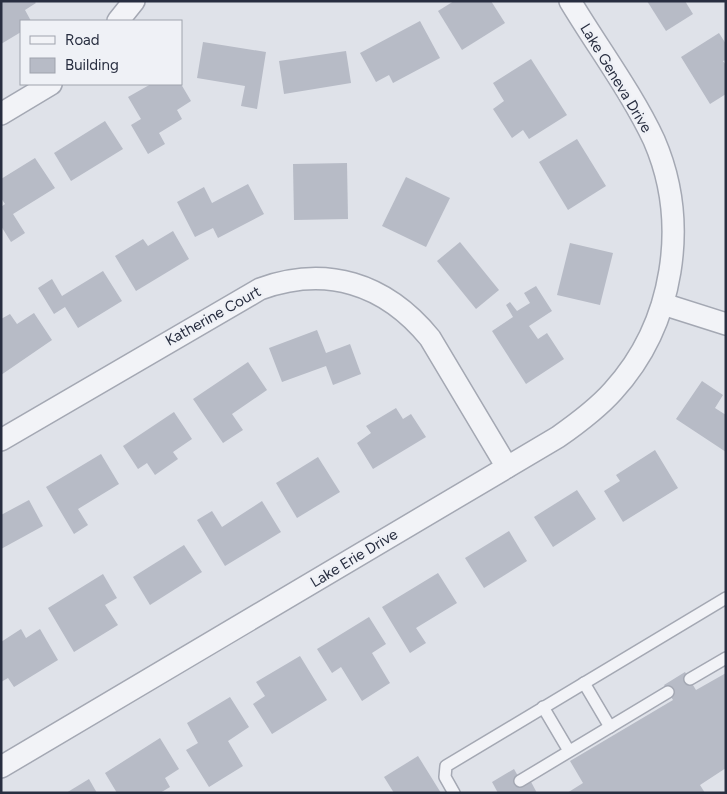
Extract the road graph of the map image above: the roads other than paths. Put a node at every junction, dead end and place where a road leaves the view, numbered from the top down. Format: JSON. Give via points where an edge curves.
{"nodes":[{"id":1,"x":134,"y":1,"type":"edge"},
{"id":2,"x":570,"y":1,"type":"edge"},
{"id":3,"x":119,"y":20,"type":"edge"},
{"id":4,"x":49,"y":85,"type":"edge"},
{"id":5,"x":1,"y":114,"type":"edge"},
{"id":6,"x":662,"y":304,"type":"junction"},
{"id":7,"x":726,"y":324,"type":"edge"},
{"id":8,"x":1,"y":440,"type":"edge"},
{"id":9,"x":507,"y":467,"type":"junction"},
{"id":10,"x":726,"y":598,"type":"edge"},
{"id":11,"x":726,"y":658,"type":"edge"},
{"id":12,"x":690,"y":679,"type":"dead end"},
{"id":13,"x":584,"y":683,"type":"junction"},
{"id":14,"x":668,"y":692,"type":"dead end"},
{"id":15,"x":543,"y":707,"type":"junction"},
{"id":16,"x":610,"y":727,"type":"junction"},
{"id":17,"x":569,"y":751,"type":"junction"},
{"id":18,"x":1,"y":767,"type":"edge"},
{"id":19,"x":520,"y":781,"type":"dead end"},
{"id":20,"x":454,"y":793,"type":"edge"}],
"edges":[{"from":1,"to":3,"type":"street"},
{"from":2,"to":6,"type":"street","name":"Lake Geneva Drive","via":[[647,126],[666,177],[672,212],[673,248]]},
{"from":4,"to":5,"type":"street"},
{"from":6,"to":7,"type":"street"},
{"from":6,"to":9,"type":"street","name":"Lake Erie Drive","via":[[653,331],[614,391],[588,416]]},
{"from":8,"to":9,"type":"street","name":"Katherine Court","via":[[260,289],[293,280],[328,278],[378,292],[419,324]]},
{"from":9,"to":18,"type":"street","name":"Lake Erie Drive"},
{"from":10,"to":13,"type":"lane"},
{"from":11,"to":12,"type":"lane"},
{"from":13,"to":15,"type":"lane"},
{"from":13,"to":16,"type":"lane"},
{"from":14,"to":16,"type":"lane"},
{"from":15,"to":17,"type":"lane"},
{"from":15,"to":20,"type":"lane","via":[[446,766],[445,777]]},
{"from":16,"to":17,"type":"lane"},
{"from":17,"to":19,"type":"lane"}]}
